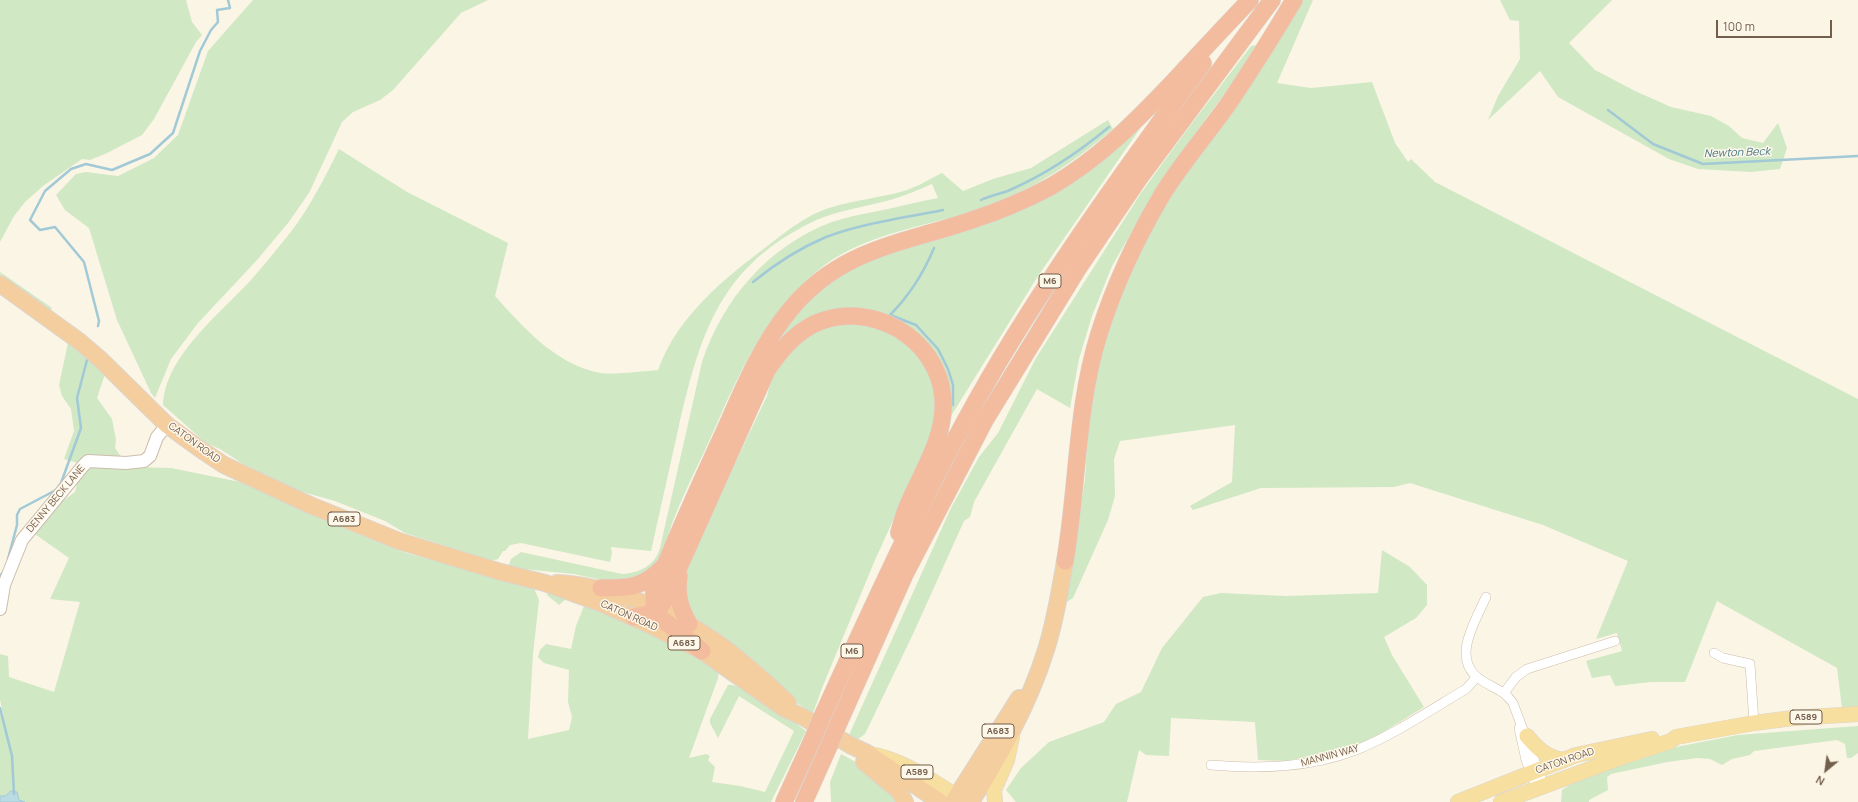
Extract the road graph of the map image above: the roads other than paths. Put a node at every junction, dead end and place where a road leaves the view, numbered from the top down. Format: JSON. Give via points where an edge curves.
{"nodes":[{"id":1,"x":1250,"y":0,"type":"edge"},
{"id":2,"x":1272,"y":0,"type":"edge"},
{"id":3,"x":1294,"y":0,"type":"edge"},
{"id":4,"x":0,"y":284,"type":"edge"},
{"id":5,"x":167,"y":425,"type":"junction"},
{"id":6,"x":1065,"y":561,"type":"joint"},
{"id":7,"x":673,"y":566,"type":"junction"},
{"id":8,"x":545,"y":583,"type":"junction"},
{"id":9,"x":883,"y":583,"type":"junction"},
{"id":10,"x":601,"y":588,"type":"junction"},
{"id":11,"x":1486,"y":597,"type":"dead end"},
{"id":12,"x":656,"y":608,"type":"junction"},
{"id":13,"x":0,"y":609,"type":"edge"},
{"id":14,"x":634,"y":617,"type":"junction"},
{"id":15,"x":689,"y":624,"type":"junction"},
{"id":16,"x":1615,"y":641,"type":"dead end"},
{"id":17,"x":702,"y":651,"type":"junction"},
{"id":18,"x":1714,"y":653,"type":"dead end"},
{"id":19,"x":1040,"y":667,"type":"junction"},
{"id":20,"x":1476,"y":678,"type":"junction"},
{"id":21,"x":1504,"y":692,"type":"junction"},
{"id":22,"x":1858,"y":714,"type":"edge"},
{"id":23,"x":803,"y":717,"type":"junction"},
{"id":24,"x":1520,"y":718,"type":"junction"},
{"id":25,"x":1754,"y":722,"type":"junction"},
{"id":26,"x":1012,"y":732,"type":"junction"},
{"id":27,"x":1527,"y":736,"type":"junction"},
{"id":28,"x":1676,"y":737,"type":"junction"},
{"id":29,"x":850,"y":746,"type":"junction"},
{"id":30,"x":1563,"y":760,"type":"junction"},
{"id":31,"x":1211,"y":765,"type":"dead end"},
{"id":32,"x":1537,"y":779,"type":"junction"},
{"id":33,"x":902,"y":797,"type":"edge"},
{"id":34,"x":953,"y":800,"type":"edge"},
{"id":35,"x":784,"y":802,"type":"edge"},
{"id":36,"x":804,"y":802,"type":"edge"},
{"id":37,"x":915,"y":802,"type":"edge"},
{"id":38,"x":995,"y":802,"type":"edge"},
{"id":39,"x":1458,"y":802,"type":"edge"},
{"id":40,"x":1480,"y":802,"type":"edge"},
{"id":41,"x":1501,"y":802,"type":"edge"}],
"edges":[{"from":1,"to":7,"type":"highway","via":[[1132,125],[1084,165],[1014,205],[968,222],[869,251],[817,283],[804,295],[769,340],[753,369]]},
{"from":1,"to":9,"type":"highway","number":"M6","via":[[1085,228],[1012,340],[935,477]]},
{"from":2,"to":36,"type":"highway","number":"M6","bridge":true,"via":[[1129,193],[1073,276],[984,420],[905,574]]},
{"from":3,"to":6,"type":"highway","via":[[1230,101],[1162,195],[1135,243],[1115,289],[1088,377],[1079,435],[1072,522]]},
{"from":4,"to":5,"type":"highway","name":"CATON ROAD","number":"A683","via":[[79,341]]},
{"from":5,"to":8,"type":"highway","name":"CATON ROAD","number":"A683","via":[[212,458],[260,482],[374,531],[418,547]]},
{"from":5,"to":13,"type":"street","name":"DENNY BECK LANE","via":[[157,437],[150,456],[144,461],[88,461],[83,466],[22,540],[4,585]]},
{"from":6,"to":19,"type":"highway","number":"A683","via":[[1054,621]]},
{"from":7,"to":9,"type":"highway","via":[[776,356],[785,345],[814,324],[837,317],[863,317],[891,324],[919,345],[937,372],[943,400],[941,428],[906,510]]},
{"from":7,"to":10,"type":"highway","via":[[636,586]]},
{"from":7,"to":12,"type":"highway"},
{"from":7,"to":15,"type":"highway","via":[[682,612]]},
{"from":8,"to":10,"type":"highway","name":"CATON ROAD","number":"A683"},
{"from":8,"to":14,"type":"highway","name":"CATON ROAD","number":"A683"},
{"from":9,"to":35,"type":"highway","number":"M6","bridge":true},
{"from":10,"to":12,"type":"highway","name":"CATON ROAD","number":"A683"},
{"from":11,"to":20,"type":"street","via":[[1471,630],[1465,657],[1468,668]]},
{"from":12,"to":14,"type":"highway"},
{"from":12,"to":15,"type":"highway","name":"CATON ROAD","number":"A683"},
{"from":12,"to":17,"type":"highway","via":[[661,619]]},
{"from":14,"to":17,"type":"highway","name":"CATON ROAD","number":"A683"},
{"from":15,"to":23,"type":"highway","name":"CATON ROAD","number":"A683","via":[[735,655]]},
{"from":16,"to":21,"type":"street","via":[[1527,670],[1516,677]]},
{"from":17,"to":23,"type":"highway","name":"CATON ROAD","number":"A683","via":[[767,698]]},
{"from":18,"to":25,"type":"street","via":[[1750,664]]},
{"from":19,"to":26,"type":"highway","number":"A683"},
{"from":19,"to":34,"type":"highway","number":"A683"},
{"from":20,"to":21,"type":"street"},
{"from":20,"to":31,"type":"street","name":"MANNIN WAY","via":[[1466,690],[1378,740],[1355,750],[1314,762],[1288,766]]},
{"from":21,"to":24,"type":"street","via":[[1514,703]]},
{"from":22,"to":25,"type":"main road","name":"CATON ROAD","number":"A589"},
{"from":23,"to":29,"type":"highway","name":"CATON ROAD","number":"A683"},
{"from":24,"to":27,"type":"street"},
{"from":24,"to":32,"type":"street","via":[[1519,733]]},
{"from":25,"to":28,"type":"main road","name":"CATON ROAD","number":"A589"},
{"from":26,"to":34,"type":"highway","number":"A683"},
{"from":26,"to":38,"type":"main road","via":[[1006,760],[994,790]]},
{"from":27,"to":30,"type":"main road","via":[[1542,752]]},
{"from":27,"to":32,"type":"street"},
{"from":28,"to":30,"type":"main road","name":"CATON ROAD","number":"A589","via":[[1670,735],[1602,748]]},
{"from":28,"to":32,"type":"main road","name":"CATON ROAD","number":"A589","via":[[1671,741],[1625,756],[1609,754],[1586,760]]},
{"from":29,"to":33,"type":"highway","name":"CATON ROAD","number":"A683"},
{"from":29,"to":34,"type":"highway","name":"CATON ROAD","number":"A683"},
{"from":30,"to":32,"type":"main road","name":"CATON ROAD","number":"A589"},
{"from":32,"to":39,"type":"main road","name":"CATON ROAD","number":"A589"},
{"from":32,"to":40,"type":"main road","number":"A589"},
{"from":32,"to":41,"type":"main road","name":"CATON ROAD","number":"A589"},
{"from":33,"to":37,"type":"main road","name":"CATON ROAD","number":"A589"}]}
